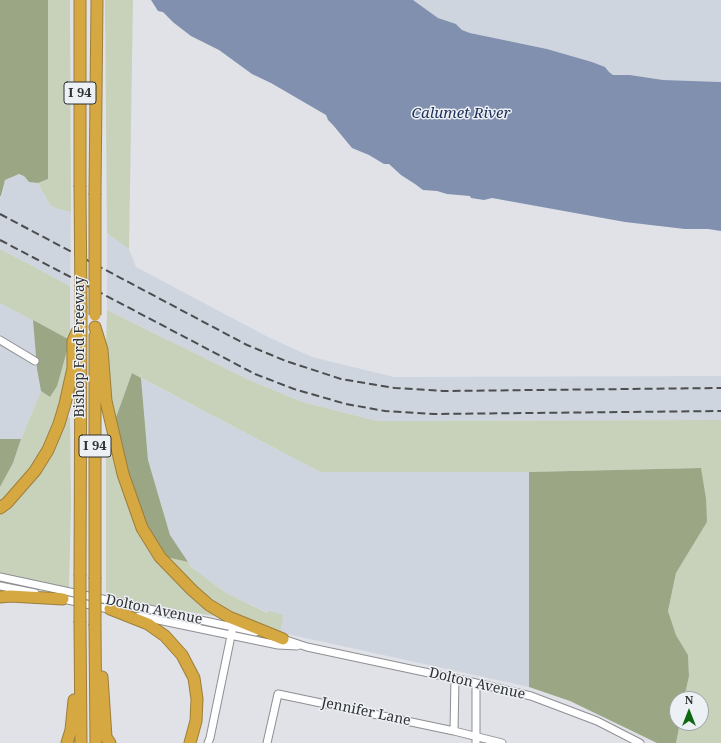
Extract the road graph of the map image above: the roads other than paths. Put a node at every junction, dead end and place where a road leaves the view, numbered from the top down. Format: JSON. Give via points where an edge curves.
{"nodes":[{"id":1,"x":80,"y":0,"type":"edge"},
{"id":2,"x":97,"y":0,"type":"edge"},
{"id":3,"x":81,"y":320,"type":"junction"},
{"id":4,"x":95,"y":327,"type":"junction"},
{"id":5,"x":0,"y":340,"type":"edge"},
{"id":6,"x":35,"y":361,"type":"dead end"},
{"id":7,"x":0,"y":508,"type":"edge"},
{"id":8,"x":0,"y":577,"type":"edge"},
{"id":9,"x":0,"y":586,"type":"edge"},
{"id":10,"x":0,"y":597,"type":"edge"},
{"id":11,"x":63,"y":599,"type":"junction"},
{"id":12,"x":110,"y":609,"type":"junction"},
{"id":13,"x":233,"y":627,"type":"junction"},
{"id":14,"x":95,"y":632,"type":"junction"},
{"id":15,"x":231,"y":635,"type":"junction"},
{"id":16,"x":80,"y":638,"type":"junction"},
{"id":17,"x":283,"y":639,"type":"junction"},
{"id":18,"x":306,"y":646,"type":"junction"},
{"id":19,"x":455,"y":678,"type":"junction"},
{"id":20,"x":476,"y":682,"type":"junction"},
{"id":21,"x":454,"y":731,"type":"junction"},
{"id":22,"x":476,"y":739,"type":"edge"},
{"id":23,"x":67,"y":743,"type":"edge"},
{"id":24,"x":81,"y":743,"type":"edge"},
{"id":25,"x":96,"y":743,"type":"edge"},
{"id":26,"x":110,"y":743,"type":"edge"},
{"id":27,"x":190,"y":743,"type":"edge"},
{"id":28,"x":208,"y":743,"type":"edge"},
{"id":29,"x":267,"y":743,"type":"edge"},
{"id":30,"x":502,"y":743,"type":"edge"},
{"id":31,"x":640,"y":743,"type":"edge"}],
"edges":[{"from":1,"to":3,"type":"highway","name":"Bishop Ford Freeway","number":"I 94","bridge":true},
{"from":2,"to":4,"type":"highway","name":"Bishop Ford Freeway","number":"I 94","bridge":true},
{"from":3,"to":7,"type":"highway","via":[[73,341],[72,368],[65,404],[48,450],[35,471]]},
{"from":3,"to":16,"type":"highway","name":"Bishop Ford Freeway","number":"I 94","bridge":true},
{"from":4,"to":14,"type":"highway","name":"Bishop Ford Freeway","number":"I 94","bridge":true},
{"from":4,"to":17,"type":"highway","via":[[102,350],[106,401],[123,474],[142,528],[160,557],[209,605],[228,617]]},
{"from":5,"to":6,"type":"street"},
{"from":8,"to":13,"type":"street","name":"Dolton Avenue"},
{"from":9,"to":11,"type":"street","name":"Dolton Avenue"},
{"from":10,"to":11,"type":"highway"},
{"from":11,"to":12,"type":"street","name":"Dolton Avenue"},
{"from":12,"to":15,"type":"street","name":"Dolton Avenue"},
{"from":12,"to":27,"type":"highway","via":[[148,624],[165,636],[182,655],[194,678],[197,699],[196,721]]},
{"from":13,"to":15,"type":"street"},
{"from":13,"to":17,"type":"street","name":"Dolton Avenue"},
{"from":14,"to":25,"type":"highway","name":"Bishop Ford Freeway","number":"I 94"},
{"from":14,"to":26,"type":"highway","via":[[101,661],[106,737]]},
{"from":15,"to":18,"type":"street","name":"Dolton Avenue","via":[[278,645]]},
{"from":15,"to":28,"type":"street"},
{"from":16,"to":23,"type":"highway","via":[[71,730]]},
{"from":16,"to":24,"type":"highway","name":"Bishop Ford Freeway","number":"I 94"},
{"from":17,"to":18,"type":"street","name":"Dolton Avenue"},
{"from":18,"to":19,"type":"street","name":"Dolton Avenue"},
{"from":19,"to":20,"type":"street","name":"Dolton Avenue"},
{"from":19,"to":21,"type":"street"},
{"from":20,"to":22,"type":"street"},
{"from":20,"to":31,"type":"street","name":"Dolton Avenue","via":[[555,705],[597,721]]},
{"from":21,"to":22,"type":"street","name":"Jennifer Lane"},
{"from":21,"to":29,"type":"street","name":"Jennifer Lane","via":[[278,694]]},
{"from":22,"to":30,"type":"street","name":"Jennifer Lane"}]}
